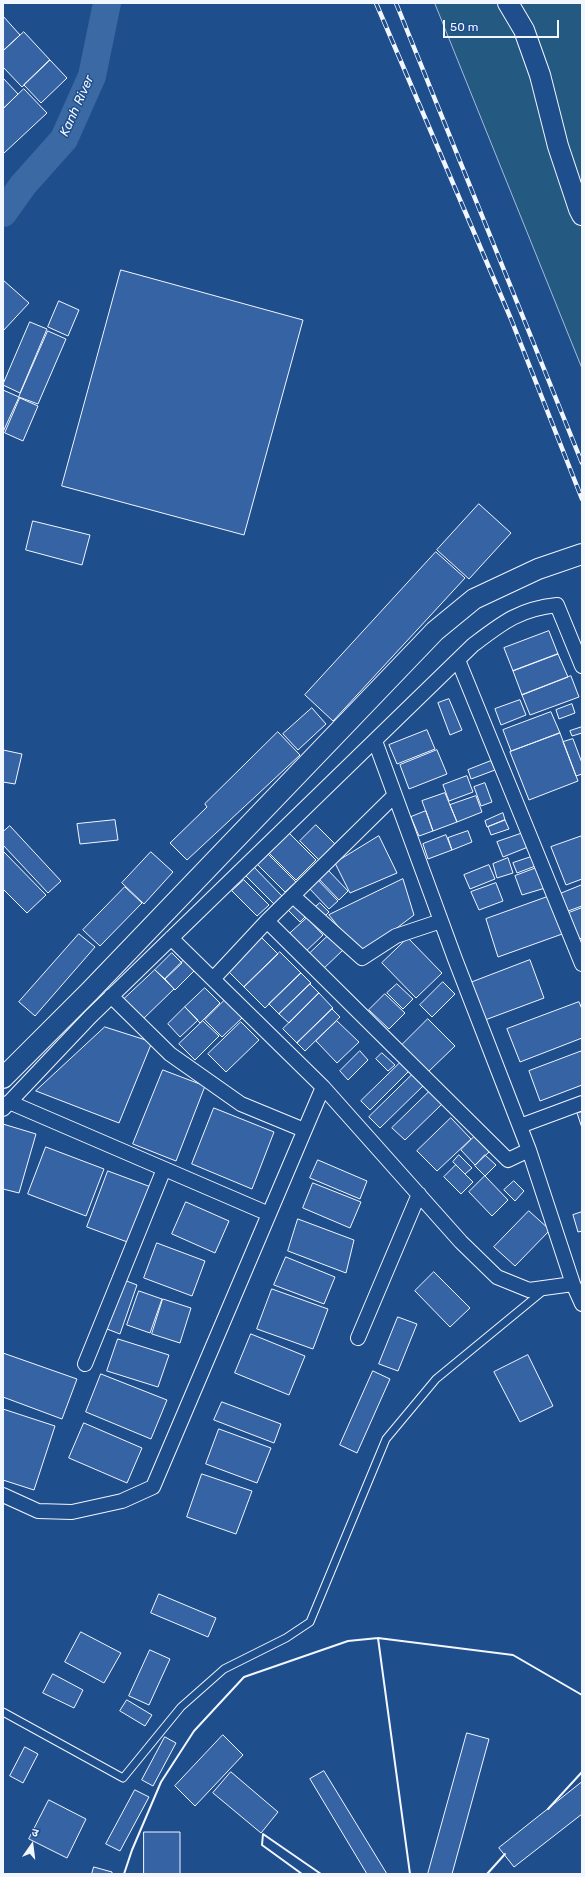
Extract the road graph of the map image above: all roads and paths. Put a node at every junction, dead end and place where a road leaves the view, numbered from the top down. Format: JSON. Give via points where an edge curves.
{"nodes":[{"id":1,"x":508,"y":3,"type":"edge"},
{"id":2,"x":582,"y":215,"type":"edge"},
{"id":3,"x":582,"y":554,"type":"edge"},
{"id":4,"x":458,"y":660,"type":"junction"},
{"id":5,"x":582,"y":666,"type":"edge"},
{"id":6,"x":374,"y":741,"type":"junction"},
{"id":7,"x":394,"y":796,"type":"junction"},
{"id":8,"x":293,"y":896,"type":"junction"},
{"id":9,"x":267,"y":921,"type":"junction"},
{"id":10,"x":441,"y":922,"type":"junction"},
{"id":11,"x":171,"y":938,"type":"junction"},
{"id":12,"x":582,"y":964,"type":"edge"},
{"id":13,"x":213,"y":979,"type":"junction"},
{"id":14,"x":111,"y":996,"type":"junction"},
{"id":15,"x":3,"y":1078,"type":"edge"},
{"id":16,"x":323,"y":1087,"type":"junction"},
{"id":17,"x":582,"y":1103,"type":"edge"},
{"id":18,"x":6,"y":1105,"type":"edge"},
{"id":19,"x":520,"y":1126,"type":"junction"},
{"id":20,"x":304,"y":1130,"type":"junction"},
{"id":21,"x":529,"y":1150,"type":"junction"},
{"id":22,"x":164,"y":1169,"type":"junction"},
{"id":23,"x":419,"y":1194,"type":"junction"},
{"id":24,"x":269,"y":1214,"type":"junction"},
{"id":25,"x":573,"y":1284,"type":"junction"},
{"id":26,"x":547,"y":1287,"type":"junction"},
{"id":27,"x":582,"y":1304,"type":"edge"},
{"id":28,"x":358,"y":1338,"type":"dead end"},
{"id":29,"x":85,"y":1364,"type":"dead end"},
{"id":30,"x":3,"y":1495,"type":"edge"},
{"id":31,"x":3,"y":1712,"type":"edge"}],
"edges":[{"from":1,"to":2,"type":"main road","via":[[524,30],[540,75],[558,146]]},
{"from":3,"to":15,"type":"main road","via":[[538,568],[474,599],[434,631],[90,991]]},
{"from":4,"to":5,"type":"street","via":[[506,620],[537,607],[557,605]]},
{"from":4,"to":6,"type":"street"},
{"from":4,"to":12,"type":"street"},
{"from":6,"to":7,"type":"street"},
{"from":6,"to":11,"type":"street"},
{"from":7,"to":8,"type":"street"},
{"from":7,"to":10,"type":"street"},
{"from":8,"to":9,"type":"street"},
{"from":8,"to":10,"type":"street","via":[[362,958],[396,936]]},
{"from":9,"to":13,"type":"street"},
{"from":9,"to":21,"type":"street","via":[[508,1160]]},
{"from":10,"to":19,"type":"street"},
{"from":11,"to":13,"type":"street"},
{"from":11,"to":14,"type":"street"},
{"from":13,"to":16,"type":"street"},
{"from":14,"to":18,"type":"street"},
{"from":14,"to":20,"type":"street","via":[[170,1054],[241,1104]]},
{"from":16,"to":20,"type":"street"},
{"from":16,"to":23,"type":"street"},
{"from":17,"to":19,"type":"street"},
{"from":18,"to":22,"type":"street"},
{"from":19,"to":21,"type":"street"},
{"from":20,"to":24,"type":"street"},
{"from":21,"to":25,"type":"street"},
{"from":22,"to":24,"type":"street"},
{"from":22,"to":29,"type":"street"},
{"from":23,"to":26,"type":"street","via":[[461,1242],[497,1277],[529,1290]]},
{"from":23,"to":28,"type":"street"},
{"from":24,"to":30,"type":"street","via":[[153,1487],[122,1501],[72,1512],[38,1511]]},
{"from":25,"to":26,"type":"street"},
{"from":25,"to":27,"type":"street"},
{"from":26,"to":31,"type":"lane","via":[[436,1379],[386,1439],[310,1622],[286,1638],[224,1669],[181,1707],[123,1778]]}]}
